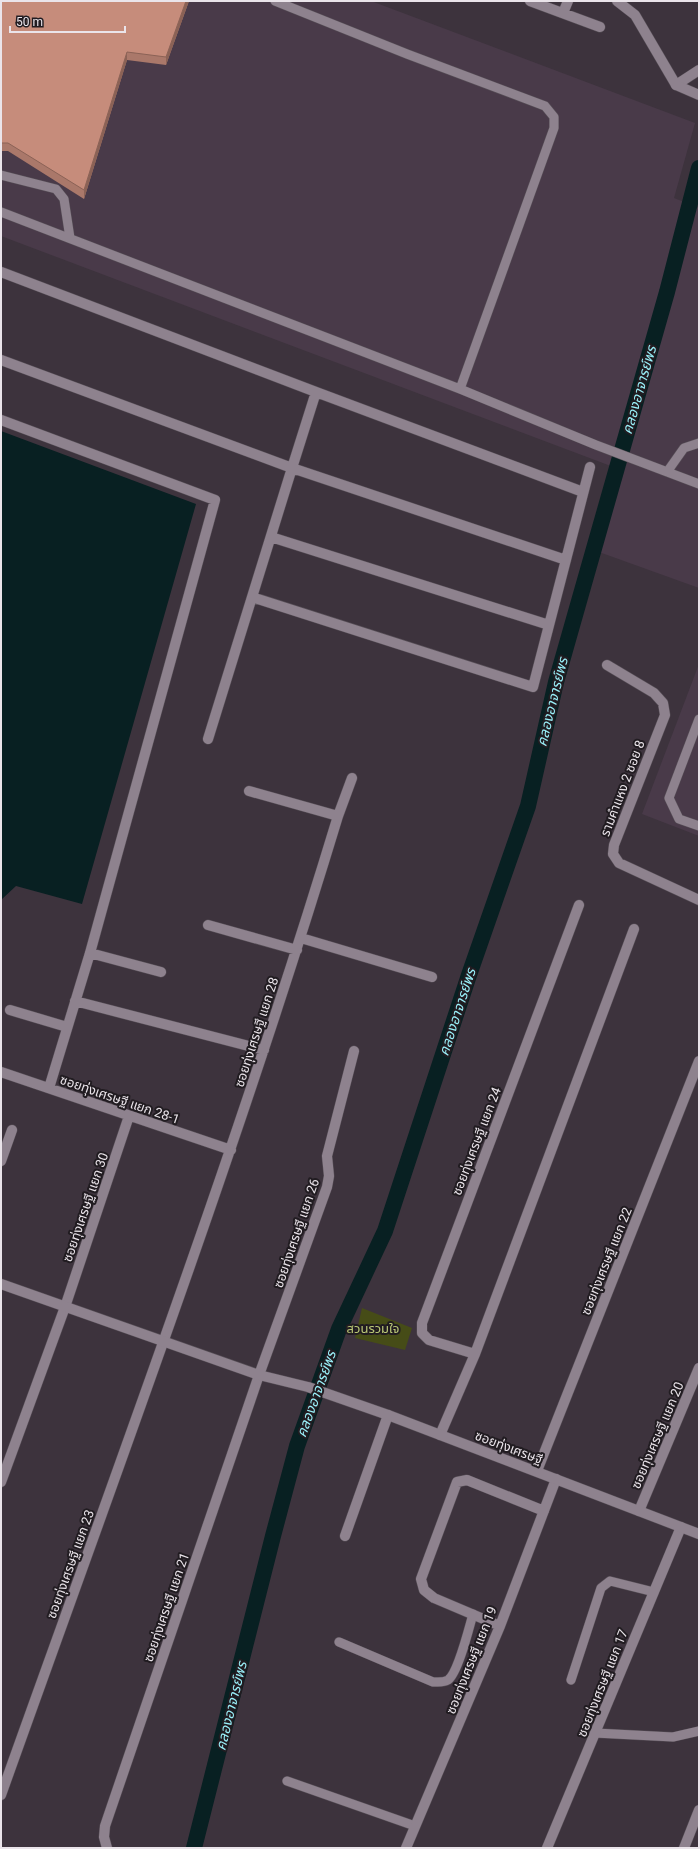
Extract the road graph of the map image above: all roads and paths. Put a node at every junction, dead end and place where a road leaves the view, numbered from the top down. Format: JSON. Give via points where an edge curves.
{"nodes":[{"id":1,"x":275,"y":1,"type":"edge"},
{"id":2,"x":530,"y":1,"type":"edge"},
{"id":3,"x":568,"y":1,"type":"edge"},
{"id":4,"x":617,"y":1,"type":"edge"},
{"id":5,"x":563,"y":13,"type":"junction"},
{"id":6,"x":600,"y":27,"type":"dead end"},
{"id":7,"x":699,"y":70,"type":"edge"},
{"id":8,"x":676,"y":85,"type":"junction"},
{"id":9,"x":699,"y":96,"type":"edge"},
{"id":10,"x":1,"y":175,"type":"edge"},
{"id":11,"x":1,"y":212,"type":"edge"},
{"id":12,"x":70,"y":238,"type":"junction"},
{"id":13,"x":1,"y":272,"type":"edge"},
{"id":14,"x":1,"y":360,"type":"edge"},
{"id":15,"x":460,"y":389,"type":"junction"},
{"id":16,"x":316,"y":392,"type":"junction"},
{"id":17,"x":1,"y":420,"type":"edge"},
{"id":18,"x":699,"y":443,"type":"edge"},
{"id":19,"x":590,"y":467,"type":"dead end"},
{"id":20,"x":292,"y":468,"type":"junction"},
{"id":21,"x":667,"y":472,"type":"junction"},
{"id":22,"x":699,"y":484,"type":"edge"},
{"id":23,"x":583,"y":492,"type":"junction"},
{"id":24,"x":271,"y":537,"type":"junction"},
{"id":25,"x":566,"y":560,"type":"junction"},
{"id":26,"x":252,"y":597,"type":"junction"},
{"id":27,"x":549,"y":625,"type":"junction"},
{"id":28,"x":606,"y":665,"type":"dead end"},
{"id":29,"x":699,"y":719,"type":"edge"},
{"id":30,"x":208,"y":739,"type":"dead end"},
{"id":31,"x":352,"y":778,"type":"dead end"},
{"id":32,"x":249,"y":791,"type":"dead end"},
{"id":33,"x":338,"y":816,"type":"junction"},
{"id":34,"x":699,"y":826,"type":"edge"},
{"id":35,"x":699,"y":900,"type":"edge"},
{"id":36,"x":578,"y":904,"type":"dead end"},
{"id":37,"x":208,"y":925,"type":"dead end"},
{"id":38,"x":634,"y":929,"type":"dead end"},
{"id":39,"x":301,"y":938,"type":"junction"},
{"id":40,"x":297,"y":950,"type":"junction"},
{"id":41,"x":90,"y":953,"type":"junction"},
{"id":42,"x":161,"y":972,"type":"dead end"},
{"id":43,"x":432,"y":977,"type":"dead end"},
{"id":44,"x":75,"y":1001,"type":"junction"},
{"id":45,"x":10,"y":1010,"type":"dead end"},
{"id":46,"x":67,"y":1027,"type":"junction"},
{"id":47,"x":264,"y":1050,"type":"junction"},
{"id":48,"x":354,"y":1051,"type":"dead end"},
{"id":49,"x":699,"y":1061,"type":"edge"},
{"id":50,"x":1,"y":1072,"type":"edge"},
{"id":51,"x":49,"y":1088,"type":"junction"},
{"id":52,"x":129,"y":1116,"type":"junction"},
{"id":53,"x":12,"y":1130,"type":"dead end"},
{"id":54,"x":231,"y":1150,"type":"junction"},
{"id":55,"x":1,"y":1161,"type":"edge"},
{"id":56,"x":1,"y":1284,"type":"edge"},
{"id":57,"x":65,"y":1307,"type":"junction"},
{"id":58,"x":163,"y":1342,"type":"junction"},
{"id":59,"x":475,"y":1354,"type":"junction"},
{"id":60,"x":699,"y":1368,"type":"edge"},
{"id":61,"x":259,"y":1375,"type":"junction"},
{"id":62,"x":388,"y":1415,"type":"junction"},
{"id":63,"x":440,"y":1435,"type":"junction"},
{"id":64,"x":537,"y":1471,"type":"junction"},
{"id":65,"x":556,"y":1479,"type":"junction"},
{"id":66,"x":1,"y":1482,"type":"edge"},
{"id":67,"x":544,"y":1511,"type":"junction"},
{"id":68,"x":639,"y":1511,"type":"junction"},
{"id":69,"x":681,"y":1527,"type":"junction"},
{"id":70,"x":699,"y":1534,"type":"edge"},
{"id":71,"x":345,"y":1536,"type":"dead end"},
{"id":72,"x":654,"y":1592,"type":"junction"},
{"id":73,"x":474,"y":1614,"type":"junction"},
{"id":74,"x":500,"y":1626,"type":"junction"},
{"id":75,"x":339,"y":1642,"type":"dead end"},
{"id":76,"x":570,"y":1680,"type":"dead end"},
{"id":77,"x":699,"y":1731,"type":"edge"},
{"id":78,"x":596,"y":1733,"type":"junction"},
{"id":79,"x":287,"y":1781,"type":"dead end"},
{"id":80,"x":1,"y":1795,"type":"edge"},
{"id":81,"x":698,"y":1814,"type":"edge"},
{"id":82,"x":415,"y":1826,"type":"junction"},
{"id":83,"x":107,"y":1848,"type":"edge"},
{"id":84,"x":406,"y":1848,"type":"edge"},
{"id":85,"x":547,"y":1848,"type":"edge"},
{"id":86,"x":684,"y":1848,"type":"edge"}],
"edges":[{"from":1,"to":15,"type":"lane","via":[[545,106],[554,117],[554,128]]},
{"from":2,"to":5,"type":"street"},
{"from":3,"to":5,"type":"street"},
{"from":4,"to":8,"type":"street","via":[[635,15]]},
{"from":5,"to":6,"type":"street"},
{"from":7,"to":8,"type":"street"},
{"from":8,"to":9,"type":"street"},
{"from":10,"to":12,"type":"lane","via":[[56,189],[64,199]]},
{"from":11,"to":12,"type":"lane"},
{"from":12,"to":15,"type":"lane"},
{"from":13,"to":16,"type":"street"},
{"from":14,"to":20,"type":"street"},
{"from":15,"to":21,"type":"lane"},
{"from":16,"to":20,"type":"street"},
{"from":16,"to":23,"type":"street"},
{"from":17,"to":41,"type":"street","via":[[215,500]]},
{"from":18,"to":21,"type":"lane","via":[[684,448]]},
{"from":19,"to":23,"type":"street"},
{"from":20,"to":24,"type":"street"},
{"from":20,"to":25,"type":"street"},
{"from":21,"to":22,"type":"lane"},
{"from":23,"to":25,"type":"street"},
{"from":24,"to":26,"type":"street"},
{"from":24,"to":27,"type":"street"},
{"from":25,"to":27,"type":"street"},
{"from":26,"to":27,"type":"street","via":[[533,687]]},
{"from":26,"to":30,"type":"street"},
{"from":28,"to":35,"type":"street","name":"รามคำแหง 2 ซอย 8","via":[[654,693],[663,703],[665,715],[614,845],[613,854],[619,863]]},
{"from":29,"to":34,"type":"lane","via":[[669,798],[679,819]]},
{"from":31,"to":33,"type":"street","name":"ซอยทุ่งเศรษฐี แยก 28"},
{"from":32,"to":33,"type":"street"},
{"from":33,"to":39,"type":"street","name":"ซอยทุ่งเศรษฐี แยก 28"},
{"from":36,"to":59,"type":"street","name":"ซอยทุ่งเศรษฐี แยก 24","via":[[422,1323],[422,1333],[430,1340]]},
{"from":37,"to":40,"type":"street"},
{"from":38,"to":59,"type":"street"},
{"from":39,"to":40,"type":"street","name":"ซอยทุ่งเศรษฐี แยก 28"},
{"from":39,"to":43,"type":"street"},
{"from":40,"to":47,"type":"street","name":"ซอยทุ่งเศรษฐี แยก 28"},
{"from":41,"to":42,"type":"street"},
{"from":41,"to":44,"type":"street"},
{"from":44,"to":46,"type":"street"},
{"from":44,"to":47,"type":"street"},
{"from":45,"to":46,"type":"street"},
{"from":46,"to":51,"type":"street"},
{"from":47,"to":54,"type":"street","name":"ซอยทุ่งเศรษฐี แยก 28"},
{"from":48,"to":61,"type":"street","name":"ซอยทุ่งเศรษฐี แยก 26","via":[[327,1156],[327,1187]]},
{"from":49,"to":64,"type":"street","name":"ซอยทุ่งเศรษฐี แยก 22"},
{"from":50,"to":51,"type":"street","name":"ซอยทุ่งเศรษฐี แยก 28-1"},
{"from":51,"to":52,"type":"street","name":"ซอยทุ่งเศรษฐี แยก 28-1"},
{"from":52,"to":54,"type":"street","name":"ซอยทุ่งเศรษฐี แยก 28-1"},
{"from":52,"to":57,"type":"street","name":"ซอยทุ่งเศรษฐี แยก 30"},
{"from":53,"to":55,"type":"street"},
{"from":54,"to":58,"type":"street","name":"ซอยทุ่งเศรษฐี แยก 28"},
{"from":56,"to":57,"type":"street","name":"ซอยทุ่งเศรษฐี"},
{"from":57,"to":58,"type":"street","name":"ซอยทุ่งเศรษฐี"},
{"from":57,"to":66,"type":"street","name":"ซอยทุ่งเศรษฐี แยก 30"},
{"from":58,"to":61,"type":"street","name":"ซอยทุ่งเศรษฐี"},
{"from":58,"to":80,"type":"street","name":"ซอยทุ่งเศรษฐี แยก 23"},
{"from":59,"to":63,"type":"street"},
{"from":60,"to":68,"type":"street","name":"ซอยทุ่งเศรษฐี แยก 20"},
{"from":61,"to":62,"type":"street","name":"ซอยทุ่งเศรษฐี","via":[[308,1387]]},
{"from":61,"to":83,"type":"street","name":"ซอยทุ่งเศรษฐี แยก 21","via":[[105,1826]]},
{"from":62,"to":63,"type":"street","name":"ซอยทุ่งเศรษฐี"},
{"from":62,"to":71,"type":"street"},
{"from":63,"to":64,"type":"street","name":"ซอยทุ่งเศรษฐี"},
{"from":64,"to":65,"type":"street","name":"ซอยทุ่งเศรษฐี"},
{"from":65,"to":67,"type":"street","name":"ซอยทุ่งเศรษฐี แยก 19"},
{"from":65,"to":68,"type":"street","name":"ซอยทุ่งเศรษฐี"},
{"from":67,"to":73,"type":"street","via":[[467,1480],[457,1482],[421,1579],[424,1590],[434,1598]]},
{"from":67,"to":74,"type":"street","name":"ซอยทุ่งเศรษฐี แยก 19"},
{"from":68,"to":69,"type":"street","name":"ซอยทุ่งเศรษฐี"},
{"from":69,"to":70,"type":"street","name":"ซอยทุ่งเศรษฐี"},
{"from":69,"to":72,"type":"street","name":"ซอยทุ่งเศรษฐี แยก 17"},
{"from":72,"to":76,"type":"lane","via":[[610,1581],[601,1588]]},
{"from":72,"to":78,"type":"street","name":"ซอยทุ่งเศรษฐี แยก 17"},
{"from":73,"to":74,"type":"street"},
{"from":73,"to":75,"type":"lane","via":[[455,1671],[448,1680],[441,1682],[432,1682]]},
{"from":74,"to":82,"type":"street","name":"ซอยทุ่งเศรษฐี แยก 19"},
{"from":77,"to":78,"type":"lane","via":[[673,1737]]},
{"from":78,"to":85,"type":"street","name":"ซอยทุ่งเศรษฐี แยก 17"},
{"from":79,"to":82,"type":"lane"},
{"from":81,"to":86,"type":"street"},
{"from":82,"to":84,"type":"street","name":"ซอยทุ่งเศรษฐี แยก 19"}]}
